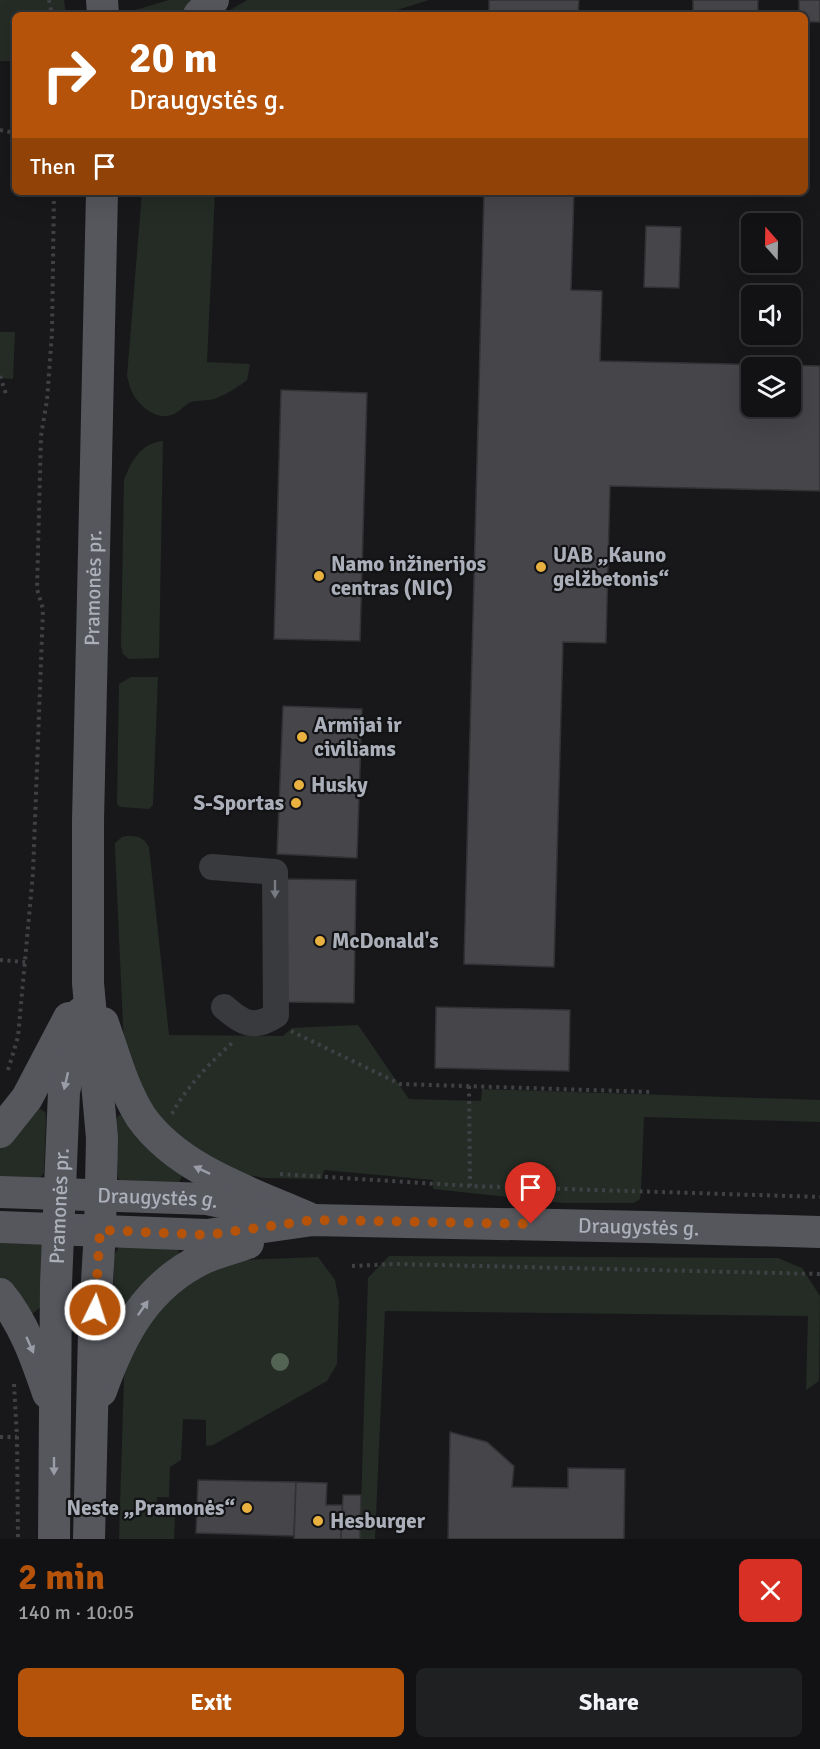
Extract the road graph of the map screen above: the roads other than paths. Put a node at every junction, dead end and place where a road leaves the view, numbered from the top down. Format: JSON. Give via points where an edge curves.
{"nodes":[{"id":1,"x":213,"y":0,"type":"edge"},
{"id":2,"x":202,"y":12,"type":"edge"},
{"id":3,"x":102,"y":195,"type":"edge"},
{"id":4,"x":212,"y":867,"type":"dead end"},
{"id":5,"x":88,"y":983,"type":"junction"},
{"id":6,"x":224,"y":1007,"type":"dead end"},
{"id":7,"x":0,"y":1132,"type":"edge"},
{"id":8,"x":0,"y":1192,"type":"edge"},
{"id":9,"x":59,"y":1194,"type":"junction"},
{"id":10,"x":101,"y":1195,"type":"junction"},
{"id":11,"x":313,"y":1220,"type":"junction"},
{"id":12,"x":0,"y":1227,"type":"edge"},
{"id":13,"x":58,"y":1229,"type":"junction"},
{"id":14,"x":100,"y":1230,"type":"junction"},
{"id":15,"x":820,"y":1232,"type":"edge"},
{"id":16,"x":0,"y":1294,"type":"edge"},
{"id":17,"x":54,"y":1407,"type":"junction"},
{"id":18,"x":92,"y":1417,"type":"junction"},
{"id":19,"x":54,"y":1539,"type":"edge"},
{"id":20,"x":89,"y":1539,"type":"edge"}],
"edges":[{"from":1,"to":2,"type":"main road"},
{"from":3,"to":5,"type":"main road","name":"Pramonės pr."},
{"from":4,"to":6,"type":"lane","one_way":true,"via":[[275,872],[276,1015],[260,1022],[238,1020]]},
{"from":5,"to":7,"type":"main road","via":[[27,1098]]},
{"from":5,"to":9,"type":"main road","name":"Pramonės pr.","one_way":true,"via":[[64,1092]]},
{"from":5,"to":10,"type":"main road","name":"Pramonės pr.","via":[[102,1138]]},
{"from":11,"to":5,"type":"main road","one_way":true,"via":[[192,1165],[156,1134],[127,1090]]},
{"from":8,"to":9,"type":"main road","name":"Draugystės g."},
{"from":9,"to":10,"type":"main road","name":"Draugystės g."},
{"from":9,"to":13,"type":"main road","name":"Pramonės pr."},
{"from":10,"to":11,"type":"main road","name":"Draugystės g.","via":[[207,1199]]},
{"from":10,"to":14,"type":"main road","name":"Pramonės pr."},
{"from":11,"to":14,"type":"main road","name":"Draugystės g.","via":[[207,1235]]},
{"from":11,"to":15,"type":"main road","name":"Draugystės g."},
{"from":18,"to":11,"type":"main road","one_way":true,"via":[[115,1353],[143,1306],[173,1275],[204,1258]]},
{"from":12,"to":13,"type":"main road","name":"Draugystės g."},
{"from":13,"to":14,"type":"main road","name":"Draugystės g."},
{"from":13,"to":17,"type":"main road","name":"Pramonės pr."},
{"from":14,"to":18,"type":"main road","name":"Pramonės pr."},
{"from":16,"to":17,"type":"main road","one_way":true,"via":[[32,1348]]},
{"from":17,"to":19,"type":"main road","name":"Pramonės pr.","one_way":true},
{"from":18,"to":20,"type":"main road","name":"Pramonės pr."}]}
